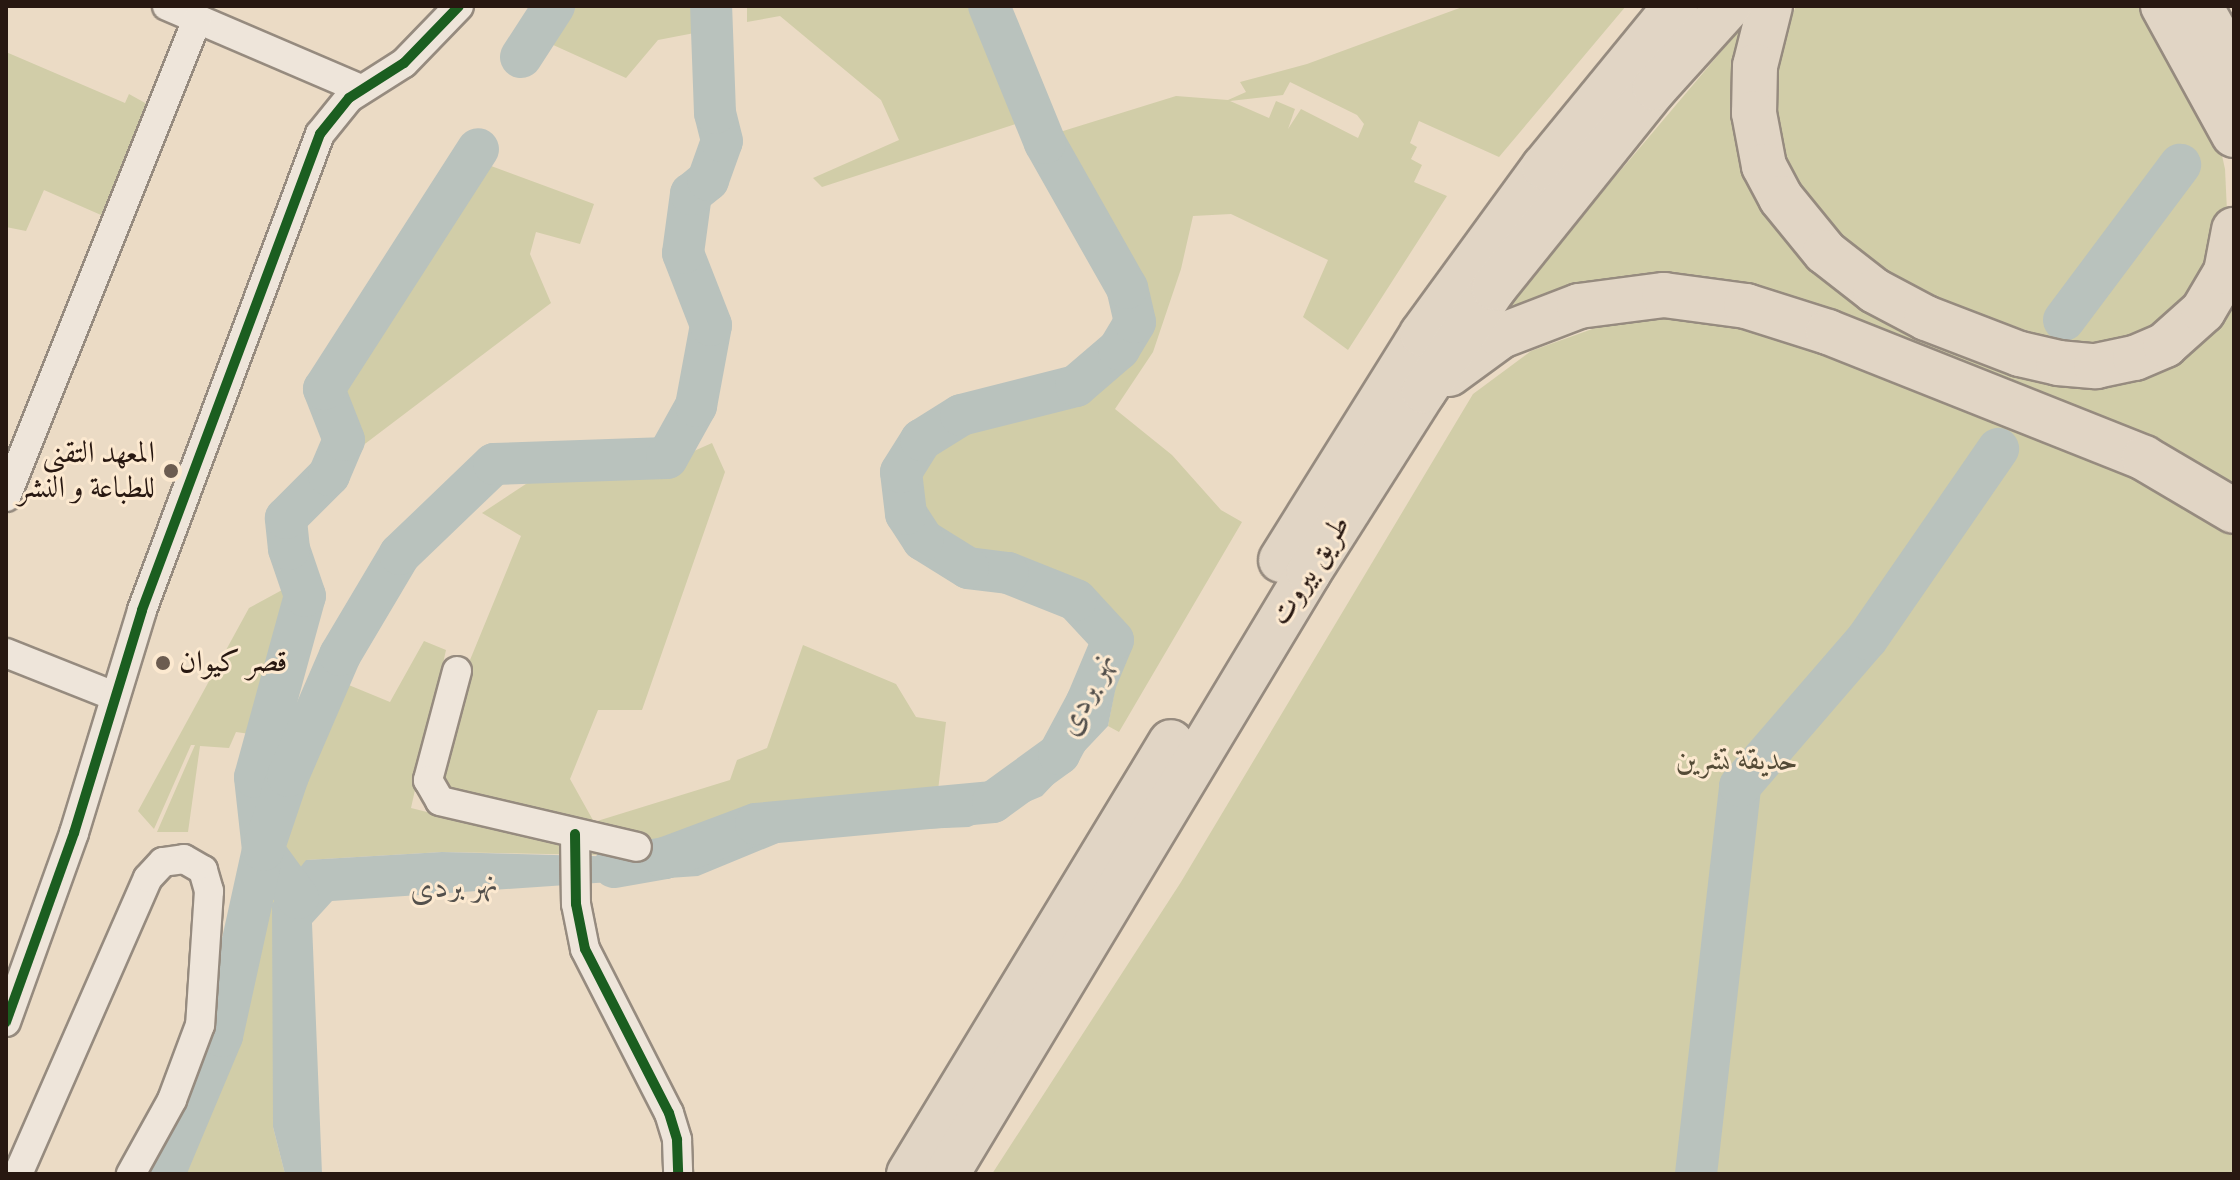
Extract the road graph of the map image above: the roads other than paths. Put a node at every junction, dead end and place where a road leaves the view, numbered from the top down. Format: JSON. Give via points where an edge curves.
{"nodes":[{"id":1,"x":167,"y":6,"type":"edge"},
{"id":2,"x":459,"y":6,"type":"edge"},
{"id":3,"x":1729,"y":6,"type":"edge"},
{"id":4,"x":1770,"y":6,"type":"edge"},
{"id":5,"x":2163,"y":6,"type":"edge"},
{"id":6,"x":2200,"y":6,"type":"edge"},
{"id":7,"x":1674,"y":7,"type":"edge"},
{"id":8,"x":197,"y":20,"type":"junction"},
{"id":9,"x":2234,"y":66,"type":"edge"},
{"id":10,"x":361,"y":89,"type":"junction"},
{"id":11,"x":2234,"y":135,"type":"edge"},
{"id":12,"x":2234,"y":230,"type":"edge"},
{"id":13,"x":1424,"y":391,"type":"junction"},
{"id":14,"x":6,"y":497,"type":"edge"},
{"id":15,"x":2234,"y":511,"type":"edge"},
{"id":16,"x":6,"y":653,"type":"edge"},
{"id":17,"x":457,"y":671,"type":"dead end"},
{"id":18,"x":114,"y":696,"type":"junction"},
{"id":19,"x":575,"y":834,"type":"junction"},
{"id":20,"x":637,"y":847,"type":"dead end"},
{"id":21,"x":6,"y":1022,"type":"edge"},
{"id":22,"x":18,"y":1174,"type":"edge"},
{"id":23,"x":131,"y":1174,"type":"edge"},
{"id":24,"x":678,"y":1174,"type":"edge"},
{"id":25,"x":909,"y":1174,"type":"edge"},
{"id":26,"x":947,"y":1174,"type":"edge"}],
"edges":[{"from":1,"to":8,"type":"street"},
{"from":2,"to":10,"type":"street","via":[[404,63]]},
{"from":3,"to":13,"type":"main road","name":"طريق بيروت","via":[[1655,88],[1494,288]]},
{"from":4,"to":12,"type":"main road","via":[[1755,66],[1754,113],[1764,166],[1781,198],[1825,252],[1875,291],[1926,318],[2058,363],[2096,366],[2135,358],[2165,345],[2203,311],[2226,272]]},
{"from":5,"to":11,"type":"main road"},
{"from":6,"to":9,"type":"main road"},
{"from":7,"to":25,"type":"main road","name":"طريق بيروت","via":[[1544,167],[1422,334]]},
{"from":8,"to":10,"type":"street"},
{"from":8,"to":14,"type":"street"},
{"from":10,"to":18,"type":"street","via":[[337,109],[320,134]]},
{"from":13,"to":15,"type":"main road","via":[[1501,336],[1579,306],[1664,295],[1746,306],[1828,332],[2144,458]]},
{"from":13,"to":26,"type":"main road","name":"طريق بيروت","via":[[1301,585]]},
{"from":16,"to":18,"type":"street"},
{"from":17,"to":19,"type":"street","via":[[431,767],[431,791],[451,807]]},
{"from":18,"to":21,"type":"street","via":[[74,833]]},
{"from":19,"to":20,"type":"street"},
{"from":19,"to":24,"type":"street","via":[[576,904],[585,949],[669,1113]]},
{"from":22,"to":23,"type":"street","via":[[148,878],[163,862],[184,859],[203,870],[209,891],[200,1025],[172,1100]]}]}
